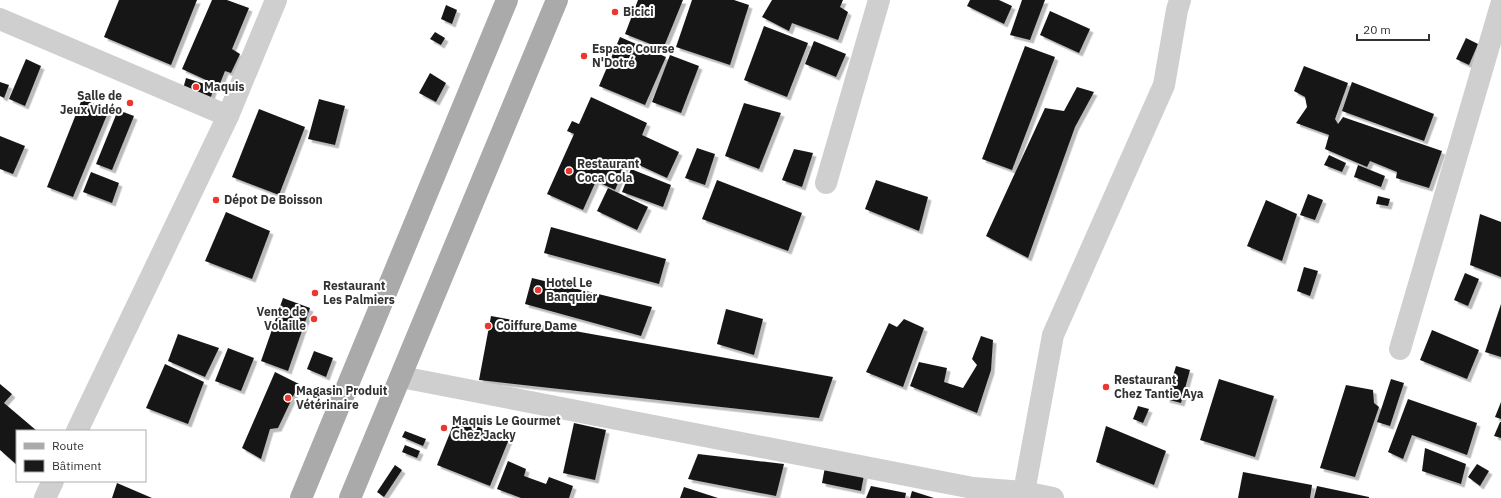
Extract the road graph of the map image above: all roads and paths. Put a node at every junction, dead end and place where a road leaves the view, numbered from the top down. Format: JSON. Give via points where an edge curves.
{"nodes":[{"id":1,"x":276,"y":0,"type":"edge"},
{"id":2,"x":507,"y":0,"type":"edge"},
{"id":3,"x":557,"y":0,"type":"edge"},
{"id":4,"x":879,"y":0,"type":"edge"},
{"id":5,"x":1180,"y":0,"type":"edge"},
{"id":6,"x":1501,"y":5,"type":"edge"},
{"id":7,"x":0,"y":19,"type":"edge"},
{"id":8,"x":228,"y":116,"type":"junction"},
{"id":9,"x":826,"y":183,"type":"dead end"},
{"id":10,"x":1400,"y":349,"type":"dead end"},
{"id":11,"x":401,"y":377,"type":"junction"},
{"id":12,"x":77,"y":430,"type":"edge"},
{"id":13,"x":53,"y":482,"type":"edge"},
{"id":14,"x":1024,"y":492,"type":"junction"},
{"id":15,"x":971,"y":493,"type":"edge"},
{"id":16,"x":45,"y":498,"type":"edge"},
{"id":17,"x":301,"y":498,"type":"edge"},
{"id":18,"x":350,"y":498,"type":"edge"},
{"id":19,"x":1053,"y":498,"type":"edge"}],
"edges":[{"from":1,"to":8,"type":"street"},
{"from":2,"to":17,"type":"main road"},
{"from":3,"to":11,"type":"main road"},
{"from":4,"to":9,"type":"street"},
{"from":5,"to":14,"type":"street","via":[[1176,10],[1164,85],[1053,335]]},
{"from":6,"to":10,"type":"street"},
{"from":7,"to":8,"type":"street"},
{"from":8,"to":12,"type":"street"},
{"from":11,"to":15,"type":"street"},
{"from":11,"to":18,"type":"main road"},
{"from":13,"to":16,"type":"street"},
{"from":14,"to":15,"type":"street"},
{"from":14,"to":19,"type":"street"}]}
